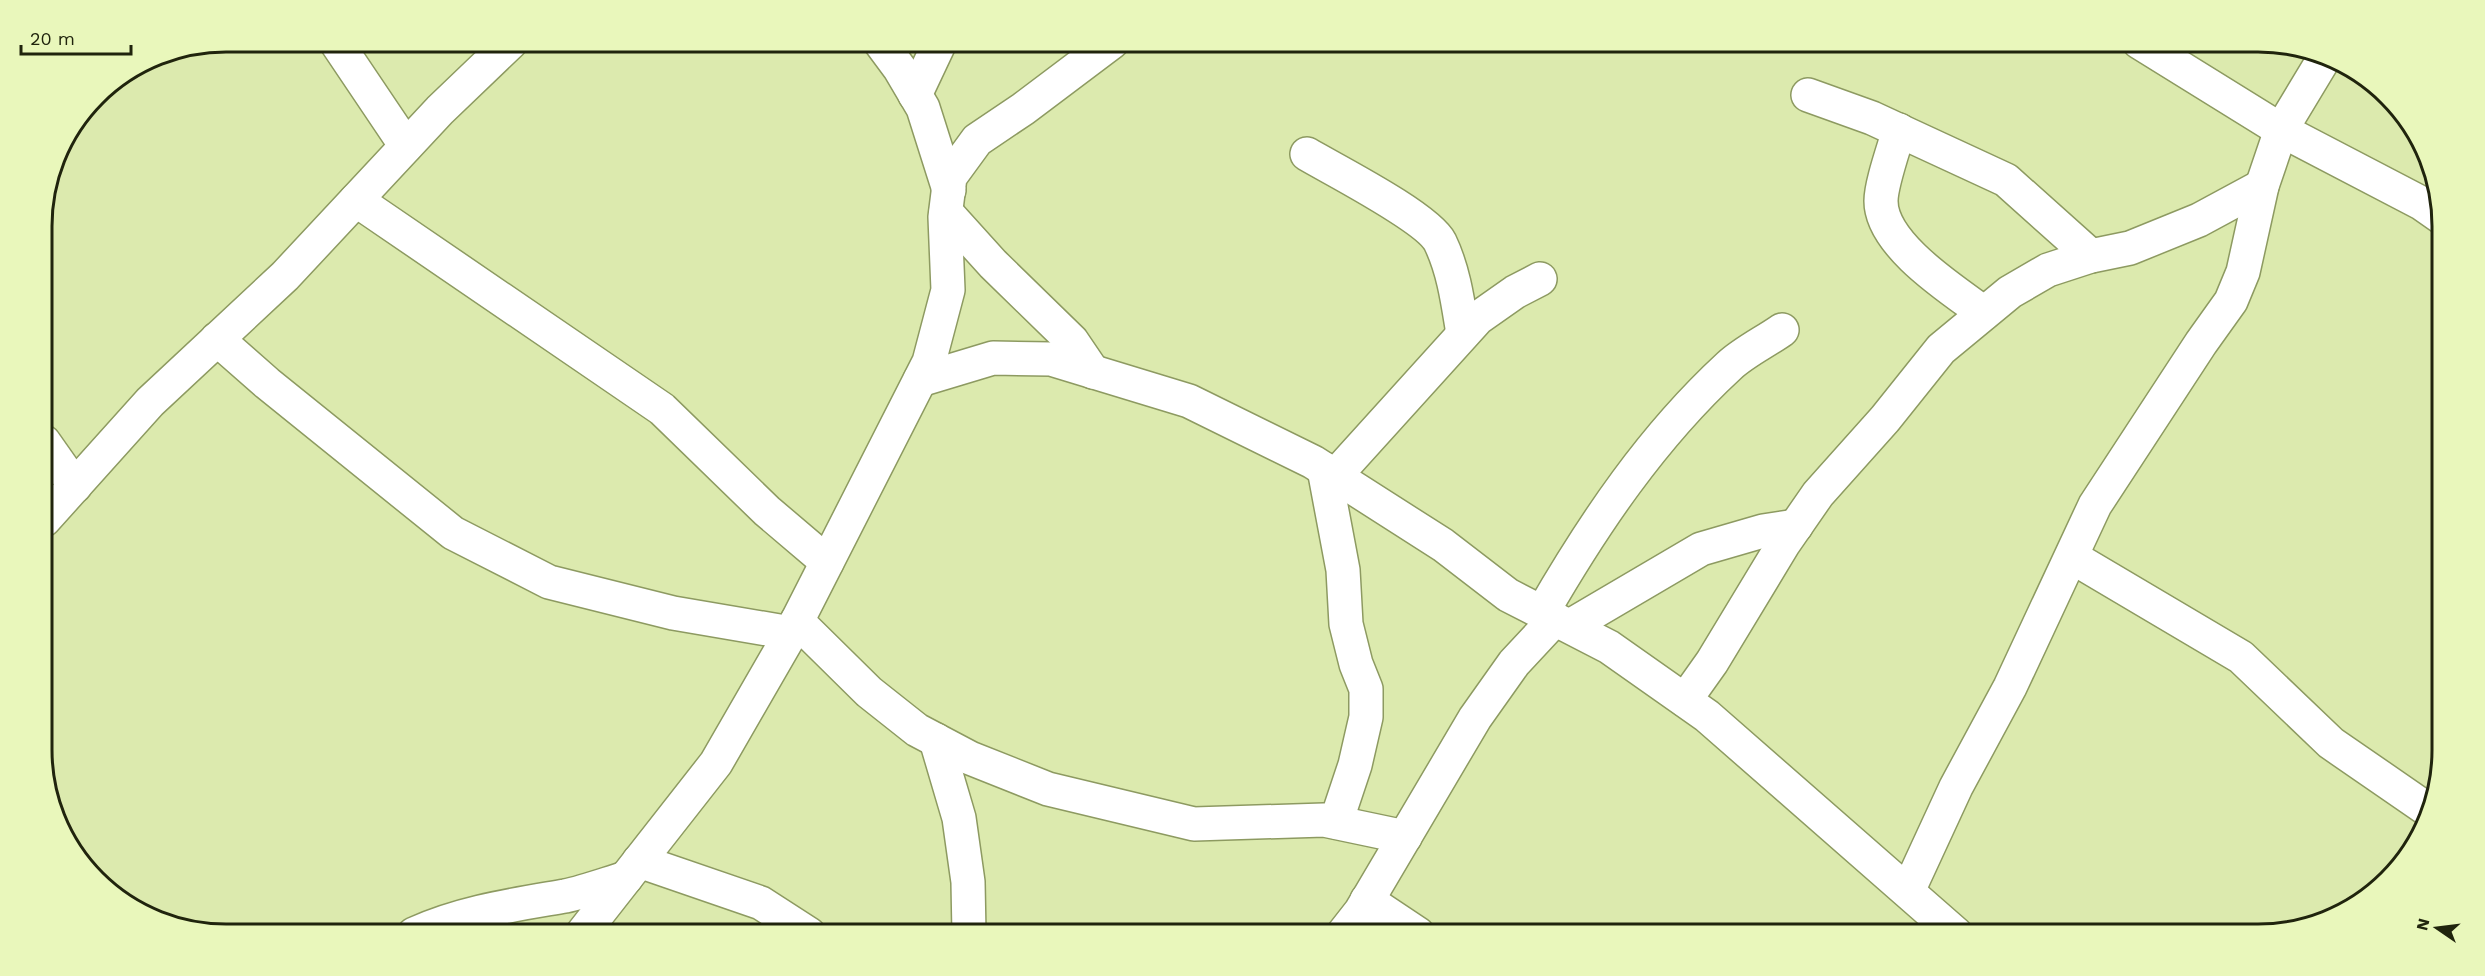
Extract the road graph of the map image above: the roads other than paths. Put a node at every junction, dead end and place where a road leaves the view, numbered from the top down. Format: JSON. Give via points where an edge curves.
{"nodes":[{"id":1,"x":343,"y":52,"type":"edge"},
{"id":2,"x":501,"y":52,"type":"edge"},
{"id":3,"x":887,"y":52,"type":"edge"},
{"id":4,"x":935,"y":52,"type":"edge"},
{"id":5,"x":1099,"y":52,"type":"edge"},
{"id":6,"x":2155,"y":52,"type":"edge"},
{"id":7,"x":2320,"y":64,"type":"edge"},
{"id":8,"x":915,"y":95,"type":"junction"},
{"id":9,"x":1808,"y":95,"type":"dead end"},
{"id":10,"x":1899,"y":130,"type":"junction"},
{"id":11,"x":2281,"y":130,"type":"junction"},
{"id":12,"x":406,"y":147,"type":"junction"},
{"id":13,"x":1307,"y":154,"type":"dead end"},
{"id":14,"x":2262,"y":186,"type":"junction"},
{"id":15,"x":356,"y":200,"type":"junction"},
{"id":16,"x":947,"y":201,"type":"junction"},
{"id":17,"x":2431,"y":210,"type":"edge"},
{"id":18,"x":2091,"y":256,"type":"junction"},
{"id":19,"x":1540,"y":279,"type":"dead end"},
{"id":20,"x":1984,"y":313,"type":"junction"},
{"id":21,"x":1782,"y":330,"type":"dead end"},
{"id":22,"x":1463,"y":334,"type":"junction"},
{"id":23,"x":217,"y":339,"type":"junction"},
{"id":24,"x":1093,"y":372,"type":"junction"},
{"id":25,"x":920,"y":380,"type":"junction"},
{"id":26,"x":53,"y":455,"type":"edge"},
{"id":27,"x":1330,"y":472,"type":"junction"},
{"id":28,"x":75,"y":486,"type":"junction"},
{"id":29,"x":53,"y":510,"type":"edge"},
{"id":30,"x":1796,"y":526,"type":"junction"},
{"id":31,"x":2072,"y":557,"type":"junction"},
{"id":32,"x":827,"y":562,"type":"junction"},
{"id":33,"x":1555,"y":619,"type":"junction"},
{"id":34,"x":794,"y":627,"type":"junction"},
{"id":35,"x":1685,"y":700,"type":"junction"},
{"id":36,"x":936,"y":740,"type":"junction"},
{"id":37,"x":2423,"y":806,"type":"edge"},
{"id":38,"x":1336,"y":822,"type":"junction"},
{"id":39,"x":1405,"y":837,"type":"junction"},
{"id":40,"x":633,"y":869,"type":"junction"},
{"id":41,"x":1908,"y":891,"type":"junction"},
{"id":42,"x":1367,"y":900,"type":"junction"},
{"id":43,"x":1351,"y":923,"type":"edge"},
{"id":44,"x":1402,"y":923,"type":"edge"},
{"id":45,"x":1936,"y":923,"type":"edge"},
{"id":46,"x":436,"y":924,"type":"edge"},
{"id":47,"x":590,"y":924,"type":"edge"},
{"id":48,"x":793,"y":924,"type":"edge"},
{"id":49,"x":969,"y":924,"type":"edge"}],
"edges":[{"from":1,"to":12,"type":"street"},
{"from":2,"to":12,"type":"street"},
{"from":3,"to":8,"type":"street"},
{"from":4,"to":8,"type":"street"},
{"from":5,"to":16,"type":"street","via":[[977,140],[950,177]]},
{"from":6,"to":11,"type":"street"},
{"from":7,"to":11,"type":"street"},
{"from":8,"to":16,"type":"street"},
{"from":9,"to":10,"type":"street"},
{"from":10,"to":18,"type":"street","via":[[2006,180]]},
{"from":10,"to":20,"type":"street","via":[[1881,202],[1888,225],[1906,250],[1936,279]]},
{"from":11,"to":14,"type":"street"},
{"from":11,"to":17,"type":"street"},
{"from":12,"to":15,"type":"street"},
{"from":13,"to":22,"type":"street","via":[[1421,222],[1439,239],[1455,284]]},
{"from":14,"to":18,"type":"street","via":[[2179,228],[2130,248]]},
{"from":14,"to":31,"type":"street","via":[[2243,272],[2231,301],[2096,505]]},
{"from":15,"to":23,"type":"street","via":[[285,276]]},
{"from":15,"to":32,"type":"street","via":[[662,409],[767,511]]},
{"from":16,"to":24,"type":"street","via":[[993,264],[1072,341]]},
{"from":16,"to":25,"type":"street","via":[[948,290],[930,362]]},
{"from":18,"to":20,"type":"street","via":[[2048,270]]},
{"from":19,"to":22,"type":"street","via":[[1478,318]]},
{"from":20,"to":30,"type":"street","via":[[1941,349],[1818,494]]},
{"from":21,"to":33,"type":"street","via":[[1731,365],[1622,484],[1594,527]]},
{"from":22,"to":27,"type":"street"},
{"from":23,"to":28,"type":"street","via":[[150,402]]},
{"from":23,"to":34,"type":"street","via":[[453,532],[549,582],[673,613]]},
{"from":24,"to":25,"type":"street","via":[[1051,359],[993,358]]},
{"from":24,"to":27,"type":"street","via":[[1189,401]]},
{"from":25,"to":32,"type":"street"},
{"from":26,"to":28,"type":"street"},
{"from":27,"to":33,"type":"street","via":[[1443,545],[1508,595]]},
{"from":27,"to":38,"type":"street","via":[[1346,624],[1366,689],[1366,717]]},
{"from":28,"to":29,"type":"street"},
{"from":30,"to":33,"type":"street","via":[[1701,549]]},
{"from":30,"to":35,"type":"street"},
{"from":31,"to":37,"type":"street","via":[[2241,657],[2331,743]]},
{"from":31,"to":41,"type":"street"},
{"from":32,"to":34,"type":"street"},
{"from":33,"to":35,"type":"street","via":[[1609,647]]},
{"from":33,"to":39,"type":"street","via":[[1514,663],[1475,718]]},
{"from":34,"to":36,"type":"street","via":[[869,692]]},
{"from":34,"to":40,"type":"street","via":[[716,763]]},
{"from":35,"to":41,"type":"street"},
{"from":36,"to":38,"type":"street","via":[[1048,789],[1194,824]]},
{"from":36,"to":49,"type":"street","via":[[959,818],[968,882]]},
{"from":38,"to":39,"type":"street"},
{"from":39,"to":42,"type":"street"},
{"from":40,"to":46,"type":"street","via":[[567,896],[516,903]]},
{"from":40,"to":47,"type":"street"},
{"from":40,"to":48,"type":"street","via":[[761,903]]},
{"from":41,"to":45,"type":"street"},
{"from":42,"to":43,"type":"street"},
{"from":42,"to":44,"type":"street"}]}
